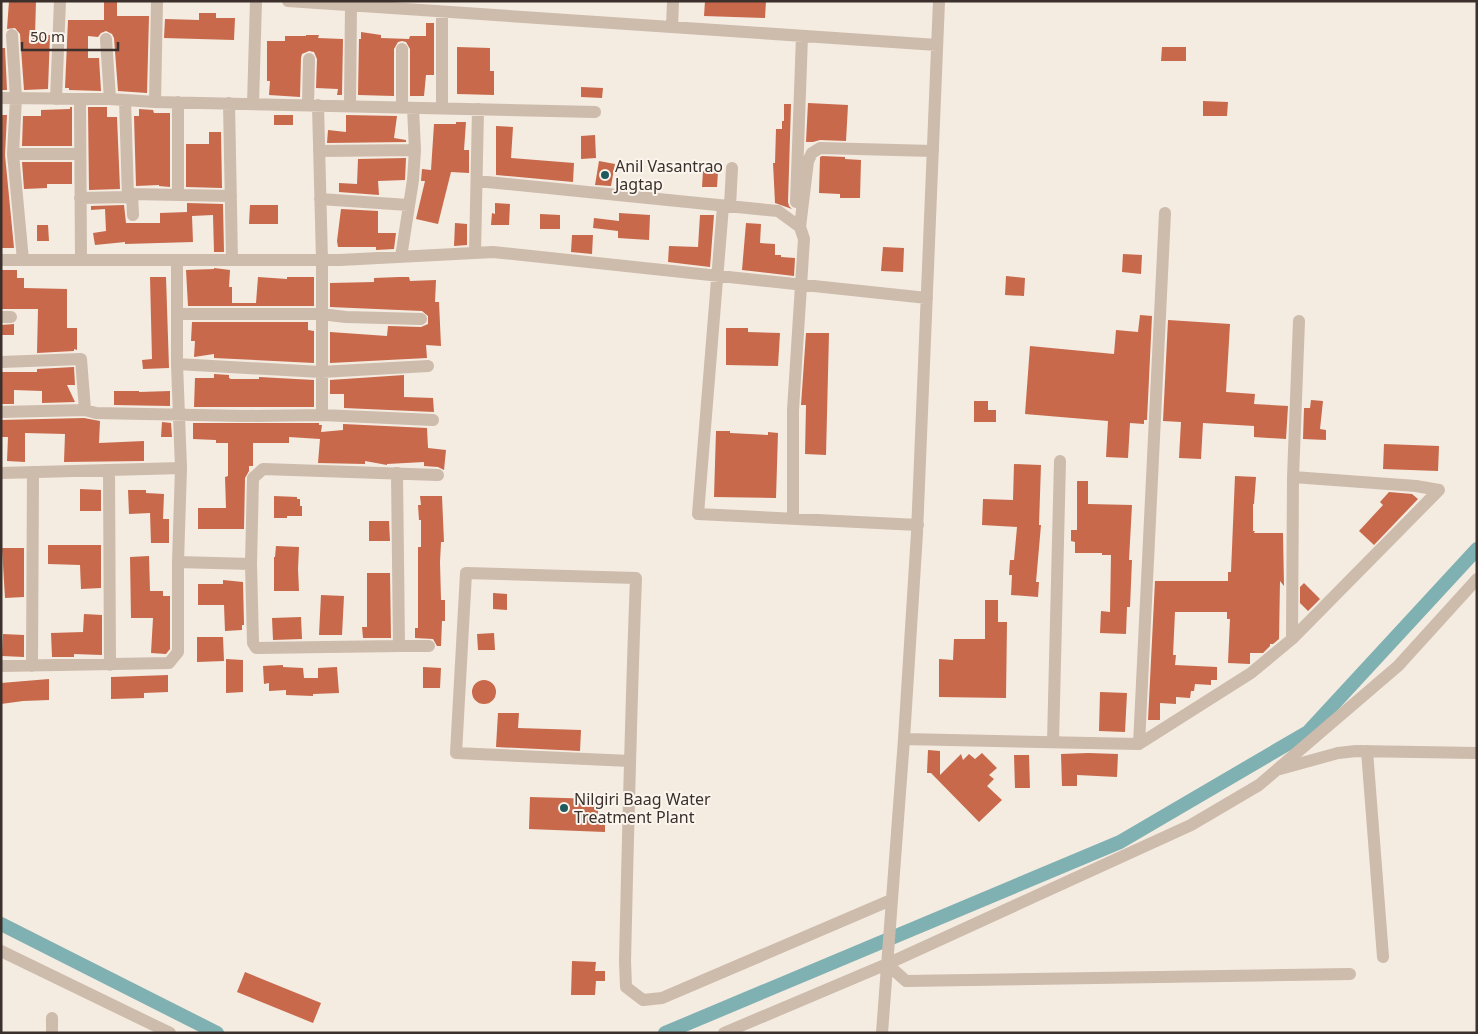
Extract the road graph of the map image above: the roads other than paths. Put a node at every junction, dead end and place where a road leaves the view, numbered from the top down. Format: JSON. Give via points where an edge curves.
{"nodes":[{"id":1,"x":60,"y":1,"type":"edge"},
{"id":2,"x":157,"y":1,"type":"edge"},
{"id":3,"x":256,"y":1,"type":"edge"},
{"id":4,"x":288,"y":1,"type":"edge"},
{"id":5,"x":673,"y":1,"type":"edge"},
{"id":6,"x":939,"y":1,"type":"edge"},
{"id":7,"x":351,"y":6,"type":"junction"},
{"id":8,"x":442,"y":12,"type":"junction"},
{"id":9,"x":672,"y":27,"type":"junction"},
{"id":10,"x":12,"y":35,"type":"dead end"},
{"id":11,"x":802,"y":36,"type":"junction"},
{"id":12,"x":106,"y":39,"type":"dead end"},
{"id":13,"x":937,"y":45,"type":"junction"},
{"id":14,"x":402,"y":49,"type":"dead end"},
{"id":15,"x":310,"y":58,"type":"dead end"},
{"id":16,"x":1,"y":98,"type":"edge"},
{"id":17,"x":16,"y":98,"type":"junction"},
{"id":18,"x":56,"y":99,"type":"junction"},
{"id":19,"x":80,"y":99,"type":"junction"},
{"id":20,"x":110,"y":99,"type":"junction"},
{"id":21,"x":125,"y":100,"type":"junction"},
{"id":22,"x":154,"y":102,"type":"junction"},
{"id":23,"x":178,"y":102,"type":"junction"},
{"id":24,"x":229,"y":103,"type":"junction"},
{"id":25,"x":253,"y":104,"type":"junction"},
{"id":26,"x":313,"y":105,"type":"junction"},
{"id":27,"x":350,"y":106,"type":"junction"},
{"id":28,"x":408,"y":107,"type":"junction"},
{"id":29,"x":442,"y":108,"type":"junction"},
{"id":30,"x":478,"y":109,"type":"junction"},
{"id":31,"x":595,"y":112,"type":"dead end"},
{"id":32,"x":415,"y":150,"type":"junction"},
{"id":33,"x":319,"y":151,"type":"junction"},
{"id":34,"x":933,"y":151,"type":"junction"},
{"id":35,"x":13,"y":154,"type":"junction"},
{"id":36,"x":80,"y":154,"type":"junction"},
{"id":37,"x":732,"y":168,"type":"dead end"},
{"id":38,"x":477,"y":181,"type":"junction"},
{"id":39,"x":178,"y":195,"type":"junction"},
{"id":40,"x":130,"y":196,"type":"junction"},
{"id":41,"x":231,"y":196,"type":"junction"},
{"id":42,"x":80,"y":198,"type":"junction"},
{"id":43,"x":320,"y":199,"type":"junction"},
{"id":44,"x":408,"y":205,"type":"junction"},
{"id":45,"x":726,"y":206,"type":"junction"},
{"id":46,"x":1165,"y":213,"type":"dead end"},
{"id":47,"x":133,"y":215,"type":"dead end"},
{"id":48,"x":798,"y":225,"type":"junction"},
{"id":49,"x":475,"y":253,"type":"junction"},
{"id":50,"x":401,"y":257,"type":"junction"},
{"id":51,"x":1,"y":260,"type":"edge"},
{"id":52,"x":23,"y":260,"type":"junction"},
{"id":53,"x":80,"y":260,"type":"junction"},
{"id":54,"x":177,"y":260,"type":"junction"},
{"id":55,"x":232,"y":260,"type":"junction"},
{"id":56,"x":322,"y":260,"type":"junction"},
{"id":57,"x":718,"y":276,"type":"junction"},
{"id":58,"x":800,"y":285,"type":"junction"},
{"id":59,"x":927,"y":298,"type":"junction"},
{"id":60,"x":177,"y":314,"type":"junction"},
{"id":61,"x":321,"y":314,"type":"junction"},
{"id":62,"x":422,"y":319,"type":"dead end"},
{"id":63,"x":1299,"y":321,"type":"dead end"},
{"id":64,"x":1,"y":362,"type":"edge"},
{"id":65,"x":177,"y":364,"type":"junction"},
{"id":66,"x":428,"y":366,"type":"dead end"},
{"id":67,"x":321,"y":372,"type":"junction"},
{"id":68,"x":85,"y":410,"type":"junction"},
{"id":69,"x":1,"y":412,"type":"edge"},
{"id":70,"x":179,"y":415,"type":"junction"},
{"id":71,"x":322,"y":415,"type":"junction"},
{"id":72,"x":433,"y":420,"type":"dead end"},
{"id":73,"x":1060,"y":461,"type":"dead end"},
{"id":74,"x":182,"y":468,"type":"junction"},
{"id":75,"x":110,"y":470,"type":"junction"},
{"id":76,"x":33,"y":472,"type":"junction"},
{"id":77,"x":1,"y":473,"type":"edge"},
{"id":78,"x":397,"y":473,"type":"junction"},
{"id":79,"x":438,"y":475,"type":"dead end"},
{"id":80,"x":1293,"y":477,"type":"junction"},
{"id":81,"x":793,"y":519,"type":"junction"},
{"id":82,"x":918,"y":525,"type":"junction"},
{"id":83,"x":178,"y":562,"type":"junction"},
{"id":84,"x":251,"y":564,"type":"junction"},
{"id":85,"x":1477,"y":579,"type":"edge"},
{"id":86,"x":1292,"y":639,"type":"junction"},
{"id":87,"x":399,"y":646,"type":"junction"},
{"id":88,"x":429,"y":646,"type":"dead end"},
{"id":89,"x":110,"y":665,"type":"junction"},
{"id":90,"x":1,"y":666,"type":"edge"},
{"id":91,"x":32,"y":666,"type":"junction"},
{"id":92,"x":904,"y":739,"type":"junction"},
{"id":93,"x":1053,"y":742,"type":"junction"},
{"id":94,"x":1139,"y":744,"type":"junction"},
{"id":95,"x":1367,"y":751,"type":"junction"},
{"id":96,"x":1477,"y":753,"type":"edge"},
{"id":97,"x":630,"y":761,"type":"junction"},
{"id":98,"x":1278,"y":769,"type":"junction"},
{"id":99,"x":891,"y":900,"type":"junction"},
{"id":100,"x":1,"y":951,"type":"edge"},
{"id":101,"x":1383,"y":957,"type":"dead end"},
{"id":102,"x":887,"y":961,"type":"junction"},
{"id":103,"x":1350,"y":974,"type":"dead end"},
{"id":104,"x":52,"y":1018,"type":"dead end"},
{"id":105,"x":52,"y":1033,"type":"edge"},
{"id":106,"x":170,"y":1033,"type":"edge"},
{"id":107,"x":724,"y":1033,"type":"edge"},
{"id":108,"x":882,"y":1033,"type":"edge"}],
"edges":[{"from":1,"to":18,"type":"street"},
{"from":2,"to":22,"type":"street"},
{"from":3,"to":25,"type":"street"},
{"from":4,"to":7,"type":"street"},
{"from":5,"to":9,"type":"street"},
{"from":6,"to":13,"type":"street"},
{"from":7,"to":8,"type":"street"},
{"from":7,"to":27,"type":"street"},
{"from":8,"to":9,"type":"street"},
{"from":8,"to":29,"type":"street"},
{"from":9,"to":11,"type":"street"},
{"from":10,"to":17,"type":"street"},
{"from":11,"to":13,"type":"street"},
{"from":11,"to":48,"type":"street"},
{"from":12,"to":20,"type":"street"},
{"from":13,"to":34,"type":"street"},
{"from":14,"to":28,"type":"street"},
{"from":15,"to":26,"type":"street"},
{"from":16,"to":17,"type":"street"},
{"from":17,"to":18,"type":"street"},
{"from":17,"to":35,"type":"street"},
{"from":18,"to":19,"type":"street"},
{"from":19,"to":20,"type":"street"},
{"from":19,"to":36,"type":"street"},
{"from":20,"to":21,"type":"street"},
{"from":21,"to":22,"type":"street"},
{"from":21,"to":40,"type":"street"},
{"from":22,"to":23,"type":"street"},
{"from":23,"to":24,"type":"street"},
{"from":23,"to":39,"type":"street"},
{"from":24,"to":25,"type":"street"},
{"from":24,"to":41,"type":"street"},
{"from":25,"to":26,"type":"street"},
{"from":26,"to":27,"type":"street"},
{"from":26,"to":33,"type":"street"},
{"from":27,"to":28,"type":"street"},
{"from":28,"to":29,"type":"street"},
{"from":28,"to":32,"type":"street"},
{"from":29,"to":30,"type":"street"},
{"from":30,"to":31,"type":"street"},
{"from":30,"to":38,"type":"street"},
{"from":32,"to":33,"type":"street"},
{"from":32,"to":44,"type":"street"},
{"from":33,"to":43,"type":"street"},
{"from":34,"to":48,"type":"street","via":[[820,148],[808,161]]},
{"from":34,"to":59,"type":"street"},
{"from":35,"to":36,"type":"street"},
{"from":35,"to":52,"type":"street"},
{"from":36,"to":42,"type":"street"},
{"from":37,"to":45,"type":"street"},
{"from":38,"to":45,"type":"street"},
{"from":38,"to":49,"type":"street"},
{"from":39,"to":40,"type":"street"},
{"from":39,"to":41,"type":"street"},
{"from":40,"to":42,"type":"street"},
{"from":40,"to":47,"type":"street"},
{"from":41,"to":55,"type":"street"},
{"from":42,"to":53,"type":"street"},
{"from":43,"to":44,"type":"street"},
{"from":43,"to":56,"type":"street"},
{"from":44,"to":50,"type":"street"},
{"from":45,"to":48,"type":"street","via":[[778,211]]},
{"from":45,"to":57,"type":"street"},
{"from":46,"to":94,"type":"street"},
{"from":48,"to":58,"type":"street","via":[[804,239]]},
{"from":49,"to":50,"type":"street"},
{"from":49,"to":57,"type":"street","via":[[494,252]]},
{"from":50,"to":56,"type":"street"},
{"from":51,"to":52,"type":"street"},
{"from":52,"to":53,"type":"street"},
{"from":53,"to":54,"type":"street"},
{"from":54,"to":55,"type":"street"},
{"from":54,"to":60,"type":"street"},
{"from":55,"to":56,"type":"street"},
{"from":56,"to":61,"type":"street"},
{"from":57,"to":58,"type":"street"},
{"from":57,"to":81,"type":"street","via":[[698,514]]},
{"from":58,"to":59,"type":"street"},
{"from":58,"to":81,"type":"street","via":[[793,410]]},
{"from":59,"to":82,"type":"street"},
{"from":60,"to":61,"type":"street"},
{"from":60,"to":65,"type":"street"},
{"from":61,"to":62,"type":"street"},
{"from":61,"to":67,"type":"street"},
{"from":63,"to":80,"type":"street"},
{"from":64,"to":68,"type":"street","via":[[81,359]]},
{"from":65,"to":67,"type":"street"},
{"from":65,"to":70,"type":"street"},
{"from":66,"to":67,"type":"street"},
{"from":67,"to":71,"type":"street"},
{"from":68,"to":69,"type":"street"},
{"from":68,"to":70,"type":"street"},
{"from":70,"to":71,"type":"street"},
{"from":70,"to":74,"type":"street"},
{"from":71,"to":72,"type":"street"},
{"from":73,"to":93,"type":"street"},
{"from":74,"to":75,"type":"street"},
{"from":74,"to":83,"type":"street"},
{"from":75,"to":76,"type":"street"},
{"from":75,"to":89,"type":"street"},
{"from":76,"to":77,"type":"street"},
{"from":76,"to":91,"type":"street"},
{"from":78,"to":79,"type":"street"},
{"from":78,"to":84,"type":"street","via":[[263,469],[253,478]]},
{"from":78,"to":87,"type":"street"},
{"from":80,"to":86,"type":"street"},
{"from":80,"to":86,"type":"street","via":[[1439,490]]},
{"from":81,"to":82,"type":"street"},
{"from":82,"to":92,"type":"street"},
{"from":83,"to":84,"type":"street"},
{"from":83,"to":89,"type":"street","via":[[178,652],[169,663]]},
{"from":84,"to":87,"type":"street","via":[[253,643],[256,648]]},
{"from":85,"to":98,"type":"street","via":[[1398,666]]},
{"from":86,"to":94,"type":"street","via":[[1251,673]]},
{"from":87,"to":88,"type":"street"},
{"from":89,"to":91,"type":"street"},
{"from":90,"to":91,"type":"street"},
{"from":92,"to":93,"type":"street"},
{"from":92,"to":99,"type":"street"},
{"from":93,"to":94,"type":"street"},
{"from":95,"to":96,"type":"street"},
{"from":95,"to":98,"type":"street","via":[[1338,753]]},
{"from":95,"to":101,"type":"street"},
{"from":97,"to":97,"type":"street","via":[[636,578],[466,573],[456,753]]},
{"from":97,"to":99,"type":"street","via":[[626,987],[643,1000],[662,998]]},
{"from":98,"to":102,"type":"street","via":[[1259,785],[1191,825]]},
{"from":99,"to":102,"type":"street"},
{"from":100,"to":106,"type":"street"},
{"from":102,"to":103,"type":"street","via":[[906,981]]},
{"from":102,"to":107,"type":"street"},
{"from":102,"to":108,"type":"street"},
{"from":104,"to":105,"type":"street"}]}
